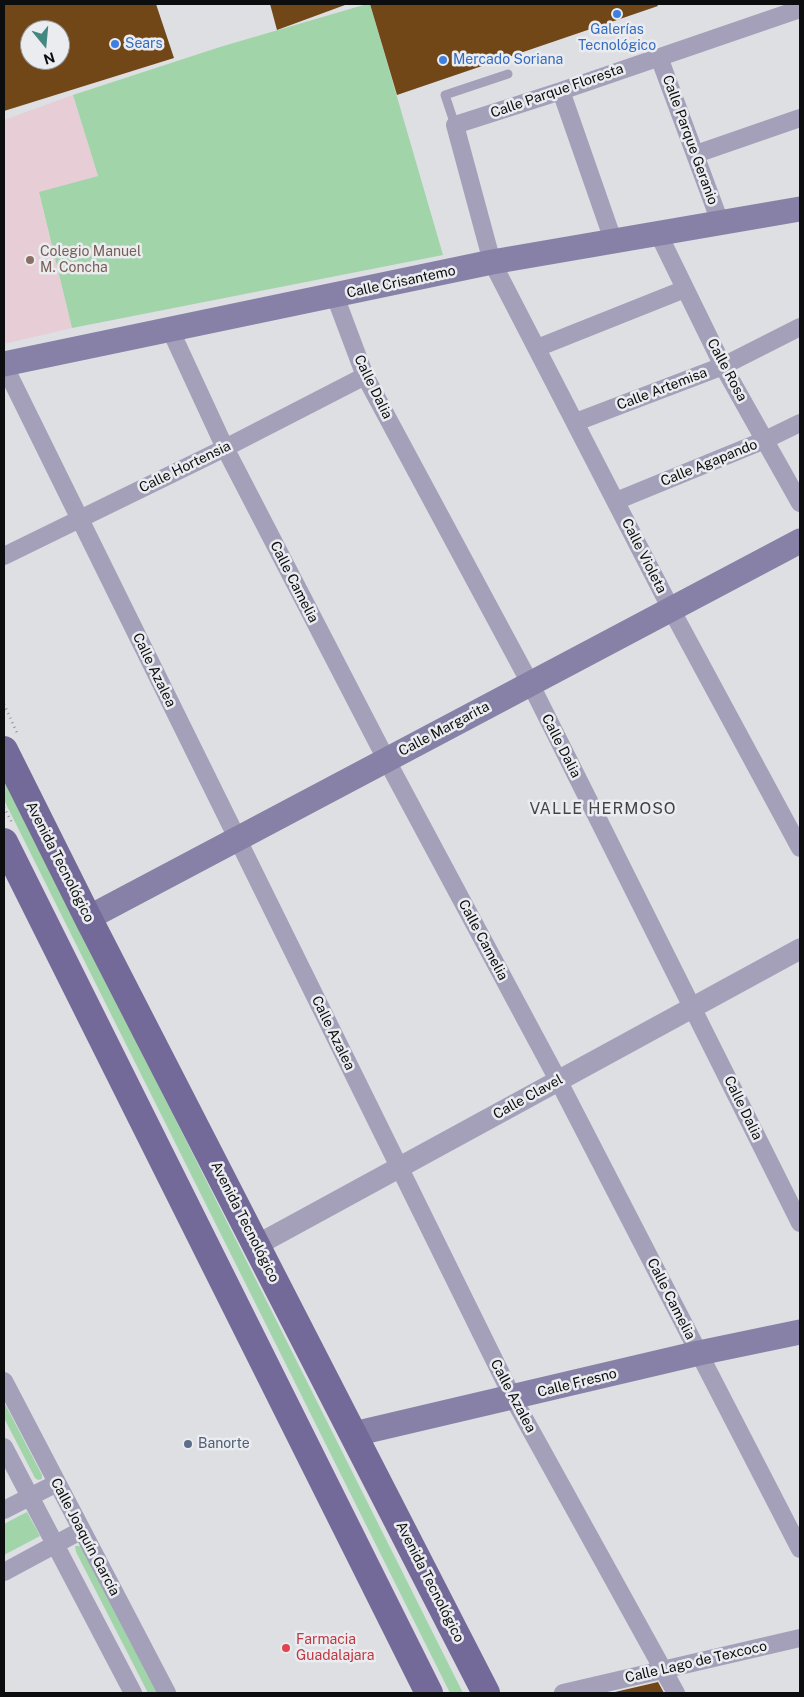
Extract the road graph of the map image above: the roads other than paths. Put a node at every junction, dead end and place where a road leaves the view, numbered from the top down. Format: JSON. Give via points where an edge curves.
{"nodes":[{"id":1,"x":800,"y":9,"type":"edge"},
{"id":2,"x":659,"y":57,"type":"junction"},
{"id":3,"x":508,"y":74,"type":"dead end"},
{"id":4,"x":561,"y":91,"type":"junction"},
{"id":5,"x":800,"y":118,"type":"edge"},
{"id":6,"x":455,"y":125,"type":"junction"},
{"id":7,"x":696,"y":154,"type":"junction"},
{"id":8,"x":800,"y":208,"type":"edge"},
{"id":9,"x":720,"y":222,"type":"junction"},
{"id":10,"x":658,"y":233,"type":"junction"},
{"id":11,"x":613,"y":240,"type":"junction"},
{"id":12,"x":492,"y":262,"type":"junction"},
{"id":13,"x":685,"y":289,"type":"junction"},
{"id":14,"x":335,"y":296,"type":"junction"},
{"id":15,"x":800,"y":327,"type":"edge"},
{"id":16,"x":170,"y":330,"type":"junction"},
{"id":17,"x":537,"y":348,"type":"junction"},
{"id":18,"x":4,"y":365,"type":"edge"},
{"id":19,"x":723,"y":366,"type":"junction"},
{"id":20,"x":365,"y":376,"type":"junction"},
{"id":21,"x":576,"y":422,"type":"junction"},
{"id":22,"x":800,"y":423,"type":"edge"},
{"id":23,"x":765,"y":440,"type":"junction"},
{"id":24,"x":225,"y":448,"type":"junction"},
{"id":25,"x":616,"y":501,"type":"junction"},
{"id":26,"x":800,"y":503,"type":"edge"},
{"id":27,"x":80,"y":519,"type":"junction"},
{"id":28,"x":800,"y":541,"type":"edge"},
{"id":29,"x":4,"y":556,"type":"edge"},
{"id":30,"x":671,"y":609,"type":"junction"},
{"id":31,"x":530,"y":684,"type":"junction"},
{"id":32,"x":4,"y":750,"type":"edge"},
{"id":33,"x":386,"y":759,"type":"junction"},
{"id":34,"x":237,"y":839,"type":"junction"},
{"id":35,"x":4,"y":842,"type":"edge"},
{"id":36,"x":800,"y":848,"type":"edge"},
{"id":37,"x":88,"y":918,"type":"junction"},
{"id":38,"x":800,"y":949,"type":"edge"},
{"id":39,"x":693,"y":1007,"type":"junction"},
{"id":40,"x":558,"y":1080,"type":"junction"},
{"id":41,"x":399,"y":1168,"type":"junction"},
{"id":42,"x":800,"y":1223,"type":"edge"},
{"id":43,"x":257,"y":1245,"type":"junction"},
{"id":44,"x":800,"y":1332,"type":"edge"},
{"id":45,"x":699,"y":1354,"type":"junction"},
{"id":46,"x":4,"y":1381,"type":"edge"},
{"id":47,"x":513,"y":1398,"type":"junction"},
{"id":48,"x":354,"y":1434,"type":"junction"},
{"id":49,"x":4,"y":1446,"type":"edge"},
{"id":50,"x":57,"y":1483,"type":"junction"},
{"id":51,"x":30,"y":1498,"type":"junction"},
{"id":52,"x":4,"y":1510,"type":"edge"},
{"id":53,"x":82,"y":1530,"type":"junction"},
{"id":54,"x":55,"y":1545,"type":"junction"},
{"id":55,"x":800,"y":1549,"type":"edge"},
{"id":56,"x":4,"y":1572,"type":"edge"},
{"id":57,"x":800,"y":1638,"type":"edge"},
{"id":58,"x":664,"y":1669,"type":"junction"},
{"id":59,"x":133,"y":1693,"type":"edge"},
{"id":60,"x":167,"y":1693,"type":"edge"},
{"id":61,"x":429,"y":1693,"type":"edge"},
{"id":62,"x":486,"y":1693,"type":"edge"},
{"id":63,"x":563,"y":1693,"type":"edge"},
{"id":64,"x":676,"y":1693,"type":"edge"}],
"edges":[{"from":1,"to":2,"type":"street","name":"Calle Parque Floresta"},
{"from":2,"to":4,"type":"street","name":"Calle Parque Floresta"},
{"from":2,"to":7,"type":"street","name":"Calle Parque Geranio"},
{"from":3,"to":6,"type":"lane","via":[[445,95]]},
{"from":4,"to":6,"type":"street","name":"Calle Parque Floresta"},
{"from":4,"to":11,"type":"street"},
{"from":5,"to":7,"type":"street"},
{"from":6,"to":12,"type":"street","name":"Calle Violeta"},
{"from":7,"to":9,"type":"street","name":"Calle Parque Geranio"},
{"from":8,"to":9,"type":"main road","name":"Calle Crisantemo"},
{"from":9,"to":10,"type":"main road","name":"Calle Crisantemo"},
{"from":10,"to":11,"type":"main road","name":"Calle Crisantemo"},
{"from":10,"to":13,"type":"street","name":"Calle Rosa"},
{"from":11,"to":12,"type":"main road","name":"Calle Crisantemo"},
{"from":12,"to":14,"type":"main road","name":"Calle Crisantemo"},
{"from":12,"to":17,"type":"street","name":"Calle Violeta"},
{"from":13,"to":17,"type":"street"},
{"from":13,"to":19,"type":"street","name":"Calle Rosa"},
{"from":14,"to":16,"type":"main road","name":"Calle Crisantemo"},
{"from":14,"to":20,"type":"street","name":"Calle Dalia"},
{"from":15,"to":19,"type":"street","name":"Calle Artemisa"},
{"from":16,"to":18,"type":"main road","name":"Calle Crisantemo"},
{"from":16,"to":24,"type":"street","name":"Calle Camelia"},
{"from":17,"to":21,"type":"street","name":"Calle Violeta"},
{"from":18,"to":27,"type":"street","name":"Calle Azalea"},
{"from":19,"to":21,"type":"street","name":"Calle Artemisa"},
{"from":19,"to":23,"type":"street","name":"Calle Rosa"},
{"from":20,"to":24,"type":"street","name":"Calle Hortensia"},
{"from":20,"to":31,"type":"street","name":"Calle Dalia"},
{"from":21,"to":25,"type":"street","name":"Calle Violeta"},
{"from":22,"to":23,"type":"street","name":"Calle Agapando"},
{"from":23,"to":25,"type":"street","name":"Calle Agapando"},
{"from":23,"to":26,"type":"street","name":"Calle Rosa"},
{"from":24,"to":27,"type":"street","name":"Calle Hortensia"},
{"from":24,"to":33,"type":"street","name":"Calle Camelia"},
{"from":25,"to":30,"type":"street","name":"Calle Violeta"},
{"from":27,"to":29,"type":"street","name":"Calle Hortensia"},
{"from":27,"to":34,"type":"street","name":"Calle Azalea"},
{"from":28,"to":30,"type":"main road","name":"Calle Margarita"},
{"from":30,"to":31,"type":"main road","name":"Calle Margarita"},
{"from":30,"to":36,"type":"street","name":"Calle Violeta"},
{"from":31,"to":33,"type":"main road","name":"Calle Margarita"},
{"from":31,"to":39,"type":"street","name":"Calle Dalia"},
{"from":32,"to":37,"type":"main road","name":"Avenida Tecnológico"},
{"from":33,"to":34,"type":"main road","name":"Calle Margarita"},
{"from":33,"to":40,"type":"street","name":"Calle Camelia"},
{"from":34,"to":37,"type":"main road","name":"Calle Margarita"},
{"from":34,"to":41,"type":"street","name":"Calle Azalea"},
{"from":35,"to":61,"type":"main road"},
{"from":37,"to":43,"type":"main road","name":"Avenida Tecnológico"},
{"from":38,"to":39,"type":"street","name":"Calle Clavel"},
{"from":39,"to":40,"type":"street","name":"Calle Clavel"},
{"from":39,"to":42,"type":"street","name":"Calle Dalia"},
{"from":40,"to":41,"type":"street","name":"Calle Clavel"},
{"from":40,"to":45,"type":"street","name":"Calle Camelia"},
{"from":41,"to":43,"type":"street","name":"Calle Clavel"},
{"from":41,"to":47,"type":"street","name":"Calle Azalea"},
{"from":43,"to":48,"type":"main road","name":"Avenida Tecnológico"},
{"from":44,"to":45,"type":"main road","name":"Calle Fresno"},
{"from":45,"to":47,"type":"main road","name":"Calle Fresno"},
{"from":45,"to":55,"type":"street","name":"Calle Camelia"},
{"from":46,"to":50,"type":"street","name":"Calle Joaquín García"},
{"from":47,"to":48,"type":"main road","name":"Calle Fresno"},
{"from":47,"to":58,"type":"street","name":"Calle Azalea"},
{"from":48,"to":62,"type":"main road","name":"Avenida Tecnológico"},
{"from":49,"to":51,"type":"street"},
{"from":50,"to":51,"type":"street"},
{"from":50,"to":53,"type":"street","name":"Calle Joaquín García"},
{"from":51,"to":52,"type":"street"},
{"from":51,"to":54,"type":"street"},
{"from":53,"to":54,"type":"street"},
{"from":53,"to":60,"type":"street","name":"Calle Joaquín García"},
{"from":54,"to":56,"type":"street"},
{"from":54,"to":59,"type":"street"},
{"from":57,"to":58,"type":"street","name":"Calle Lago de Texcoco"},
{"from":58,"to":63,"type":"street","name":"Calle Lago de Texcoco"},
{"from":58,"to":64,"type":"street","name":"Calle Azalea"}]}
